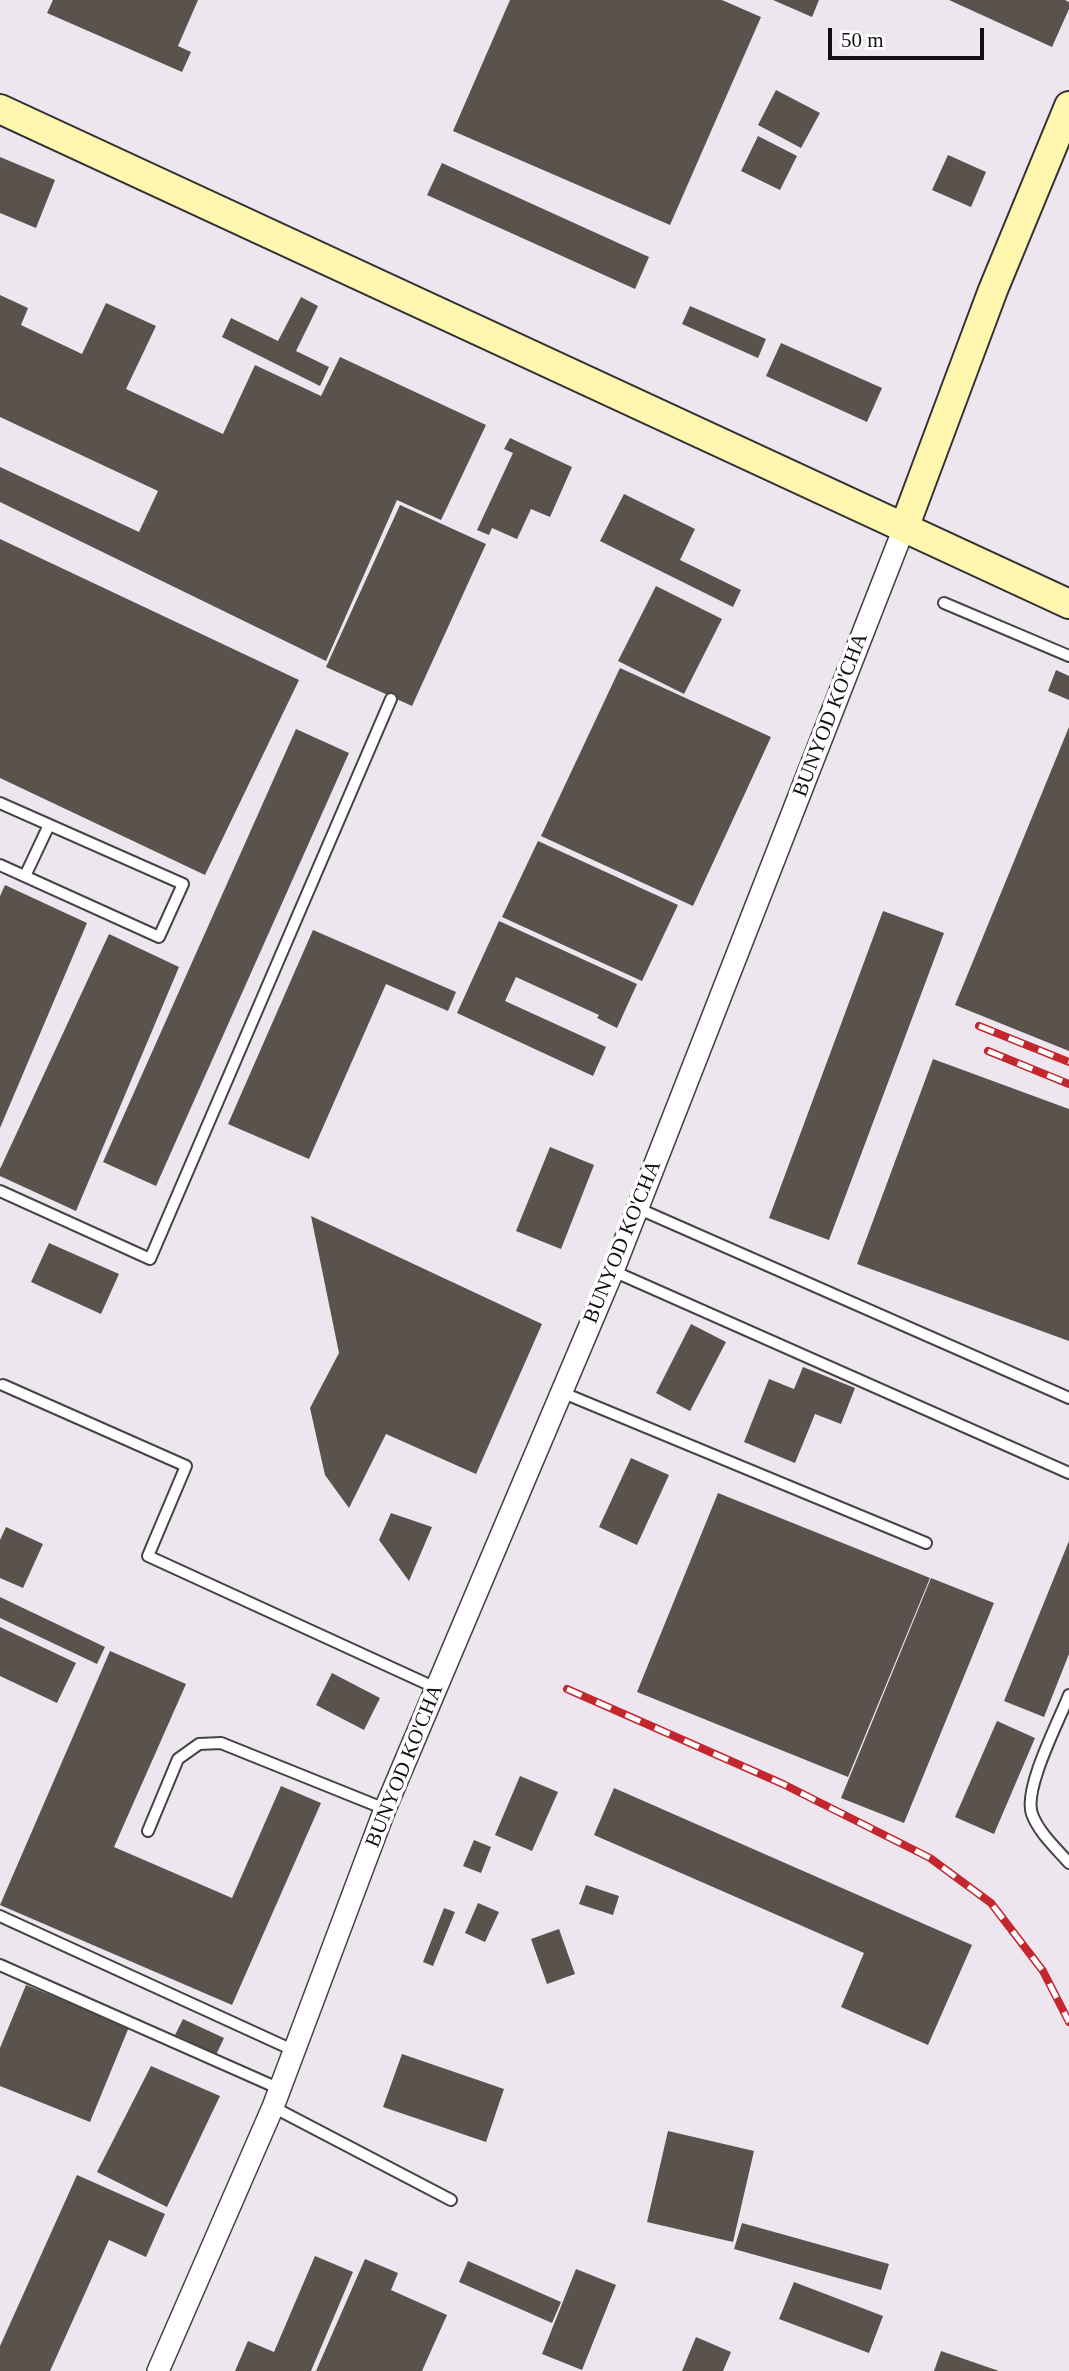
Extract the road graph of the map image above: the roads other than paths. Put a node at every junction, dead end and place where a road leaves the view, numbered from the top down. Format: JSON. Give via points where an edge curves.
{"nodes":[{"id":1,"x":1069,"y":106,"type":"edge"},
{"id":2,"x":0,"y":109,"type":"edge"},
{"id":3,"x":904,"y":528,"type":"junction"},
{"id":4,"x":944,"y":603,"type":"dead end"},
{"id":5,"x":1069,"y":604,"type":"edge"},
{"id":6,"x":1069,"y":656,"type":"edge"},
{"id":7,"x":391,"y":699,"type":"dead end"},
{"id":8,"x":0,"y":803,"type":"edge"},
{"id":9,"x":49,"y":825,"type":"junction"},
{"id":10,"x":0,"y":865,"type":"edge"},
{"id":11,"x":25,"y":876,"type":"junction"},
{"id":12,"x":0,"y":1191,"type":"edge"},
{"id":13,"x":637,"y":1208,"type":"junction"},
{"id":14,"x":612,"y":1270,"type":"junction"},
{"id":15,"x":3,"y":1385,"type":"dead end"},
{"id":16,"x":561,"y":1392,"type":"junction"},
{"id":17,"x":1069,"y":1398,"type":"edge"},
{"id":18,"x":1069,"y":1473,"type":"edge"},
{"id":19,"x":926,"y":1543,"type":"dead end"},
{"id":20,"x":436,"y":1688,"type":"junction"},
{"id":21,"x":1069,"y":1695,"type":"edge"},
{"id":22,"x":385,"y":1809,"type":"junction"},
{"id":23,"x":148,"y":1831,"type":"dead end"},
{"id":24,"x":1069,"y":1863,"type":"edge"},
{"id":25,"x":0,"y":1916,"type":"edge"},
{"id":26,"x":0,"y":1965,"type":"edge"},
{"id":27,"x":295,"y":2051,"type":"junction"},
{"id":28,"x":277,"y":2098,"type":"junction"},
{"id":29,"x":451,"y":2200,"type":"dead end"},
{"id":30,"x":158,"y":2371,"type":"edge"}],
"edges":[{"from":1,"to":3,"type":"street","name":"BUNYOD KO'CHA","via":[[993,290]]},
{"from":2,"to":3,"type":"street"},
{"from":3,"to":5,"type":"street"},
{"from":3,"to":13,"type":"street","name":"BUNYOD KO'CHA"},
{"from":4,"to":6,"type":"lane"},
{"from":7,"to":12,"type":"lane","via":[[150,1259]]},
{"from":8,"to":9,"type":"lane"},
{"from":9,"to":11,"type":"lane"},
{"from":9,"to":11,"type":"lane","via":[[183,884],[159,937]]},
{"from":10,"to":11,"type":"lane"},
{"from":13,"to":14,"type":"street","name":"BUNYOD KO'CHA"},
{"from":13,"to":17,"type":"lane"},
{"from":14,"to":16,"type":"street","name":"BUNYOD KO'CHA"},
{"from":14,"to":18,"type":"lane"},
{"from":15,"to":20,"type":"lane","via":[[186,1466],[148,1556]]},
{"from":16,"to":19,"type":"lane"},
{"from":16,"to":20,"type":"street","name":"BUNYOD KO'CHA"},
{"from":20,"to":22,"type":"street","name":"BUNYOD KO'CHA"},
{"from":21,"to":24,"type":"lane","via":[[1030,1795],[1031,1812],[1041,1831]]},
{"from":22,"to":23,"type":"lane","via":[[221,1743],[199,1744],[178,1759]]},
{"from":22,"to":27,"type":"street","name":"BUNYOD KO'CHA"},
{"from":25,"to":27,"type":"lane"},
{"from":26,"to":28,"type":"lane"},
{"from":27,"to":28,"type":"street","name":"BUNYOD KO'CHA"},
{"from":28,"to":29,"type":"lane"},
{"from":28,"to":30,"type":"street","name":"BUNYOD KO'CHA"}]}
